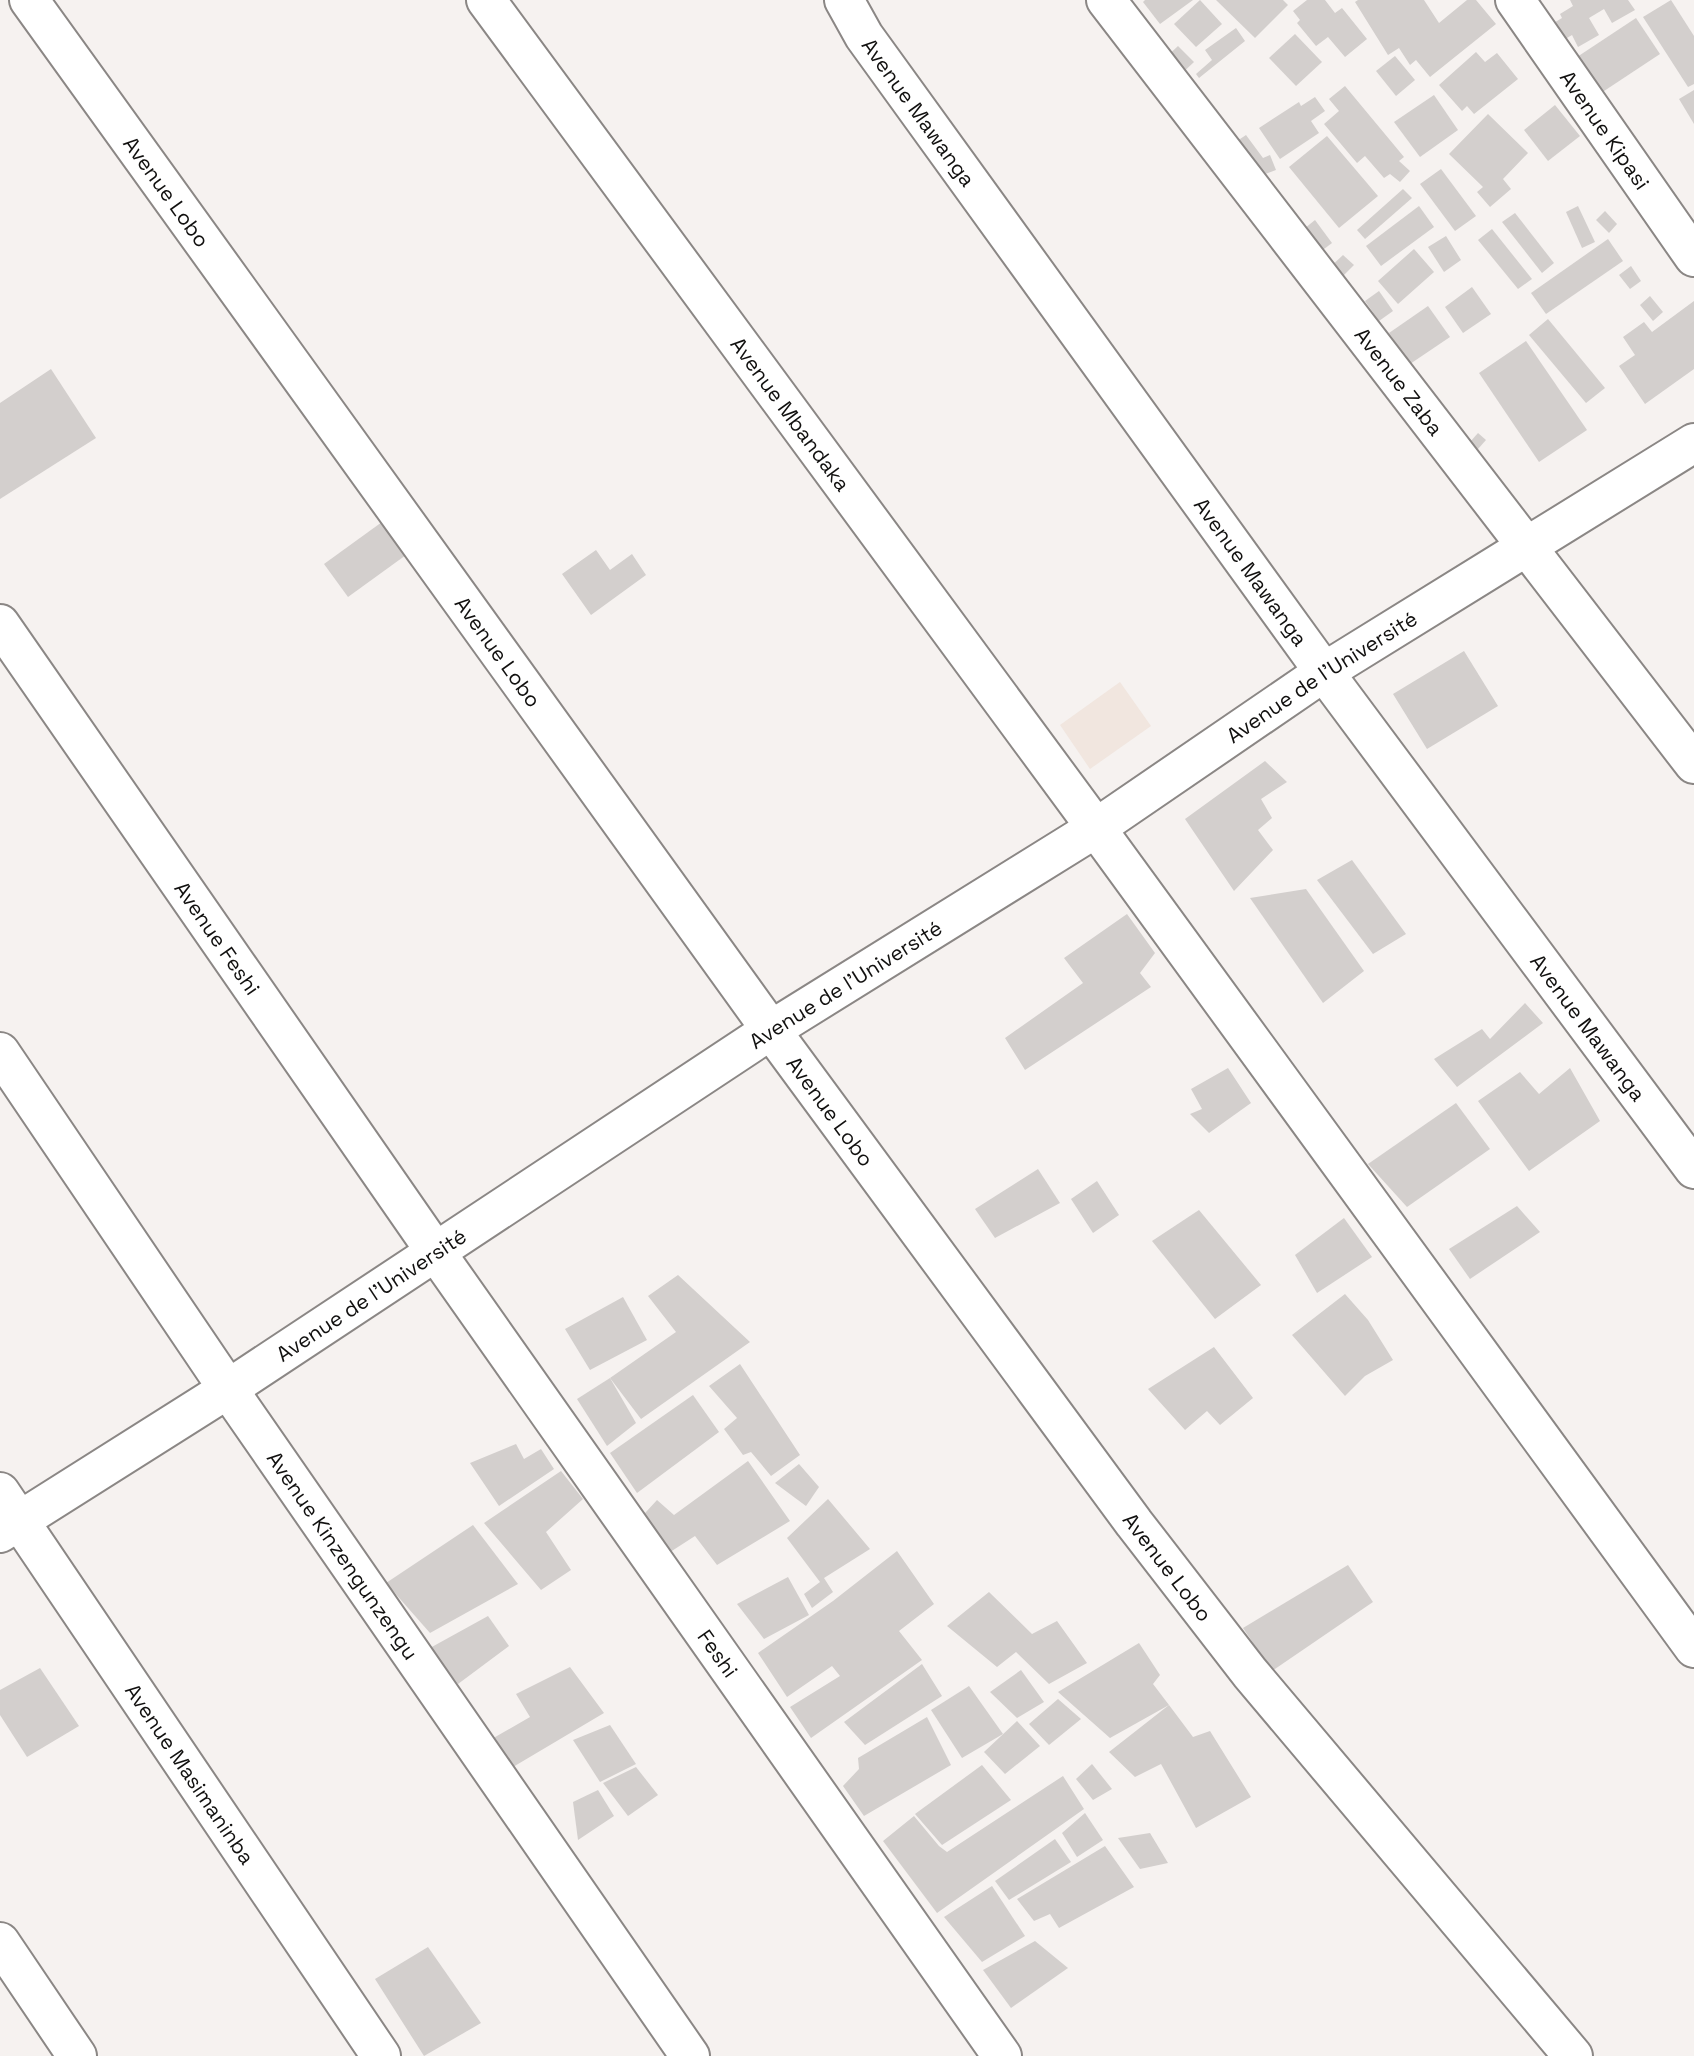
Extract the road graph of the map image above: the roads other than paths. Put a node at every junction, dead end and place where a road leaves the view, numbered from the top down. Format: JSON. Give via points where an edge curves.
{"nodes":[{"id":1,"x":29,"y":0,"type":"edge"},
{"id":2,"x":486,"y":0,"type":"edge"},
{"id":3,"x":844,"y":0,"type":"edge"},
{"id":4,"x":1106,"y":0,"type":"edge"},
{"id":5,"x":1516,"y":0,"type":"edge"},
{"id":6,"x":1694,"y":257,"type":"edge"},
{"id":7,"x":1694,"y":443,"type":"edge"},
{"id":8,"x":1528,"y":547,"type":"junction"},
{"id":9,"x":0,"y":624,"type":"edge"},
{"id":10,"x":1324,"y":672,"type":"junction"},
{"id":11,"x":1694,"y":764,"type":"edge"},
{"id":12,"x":1096,"y":828,"type":"junction"},
{"id":13,"x":771,"y":1030,"type":"junction"},
{"id":14,"x":0,"y":1052,"type":"edge"},
{"id":15,"x":1694,"y":1170,"type":"edge"},
{"id":16,"x":435,"y":1251,"type":"junction"},
{"id":17,"x":228,"y":1389,"type":"junction"},
{"id":18,"x":6,"y":1515,"type":"edge"},
{"id":19,"x":1694,"y":1648,"type":"edge"},
{"id":20,"x":0,"y":1942,"type":"edge"},
{"id":21,"x":77,"y":2056,"type":"edge"},
{"id":22,"x":380,"y":2056,"type":"edge"},
{"id":23,"x":690,"y":2056,"type":"edge"},
{"id":24,"x":1002,"y":2056,"type":"edge"},
{"id":25,"x":1573,"y":2056,"type":"edge"}],
"edges":[{"from":1,"to":13,"type":"street","name":"Avenue Lobo"},
{"from":2,"to":12,"type":"street","name":"Avenue Mbandaka"},
{"from":3,"to":10,"type":"street","name":"Avenue Mawanga","via":[[864,36]]},
{"from":4,"to":8,"type":"street","name":"Avenue Zaba"},
{"from":5,"to":6,"type":"street","name":"Avenue Kipasi"},
{"from":7,"to":8,"type":"street","name":"Avenue de l’Université"},
{"from":8,"to":10,"type":"street","name":"Avenue de l’Université"},
{"from":8,"to":11,"type":"street","name":"Avenue Zaba"},
{"from":9,"to":16,"type":"street","name":"Avenue Feshi"},
{"from":10,"to":12,"type":"street","name":"Avenue de l’Université"},
{"from":10,"to":15,"type":"street","name":"Avenue Mawanga"},
{"from":12,"to":13,"type":"street","name":"Avenue de l’Université"},
{"from":12,"to":19,"type":"street"},
{"from":13,"to":16,"type":"street","name":"Avenue de l’Université"},
{"from":13,"to":25,"type":"street","name":"Avenue Lobo","via":[[1133,1523],[1242,1662]]},
{"from":14,"to":17,"type":"street","name":"Avenue Kinzengunzengu"},
{"from":16,"to":17,"type":"street","name":"Avenue de l’Université"},
{"from":16,"to":24,"type":"street","name":"Feshi"},
{"from":17,"to":18,"type":"street","name":"Avenue de l’Université"},
{"from":17,"to":23,"type":"street","name":"Avenue Kinzengunzengu"},
{"from":18,"to":22,"type":"street","name":"Avenue Masimaninba"},
{"from":20,"to":21,"type":"street"}]}
